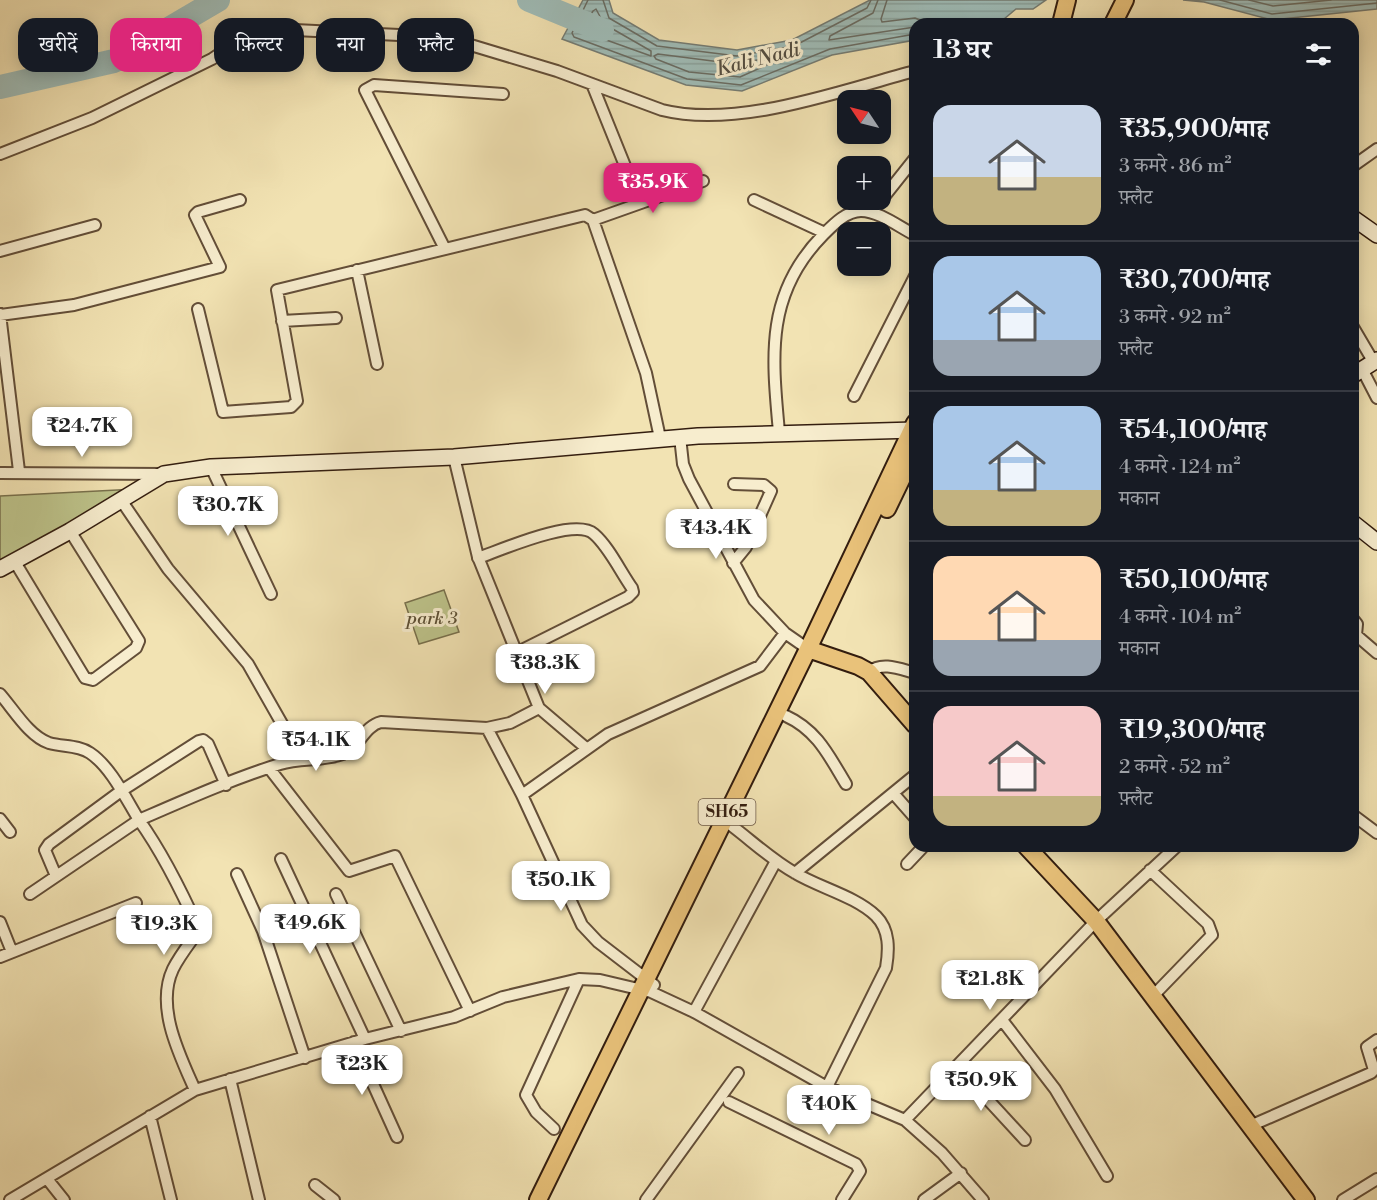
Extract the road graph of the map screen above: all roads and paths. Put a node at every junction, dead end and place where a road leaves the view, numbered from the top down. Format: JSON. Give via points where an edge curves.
{"nodes":[{"id":1,"x":1067,"y":0,"type":"edge"},
{"id":2,"x":1125,"y":0,"type":"edge"},
{"id":3,"x":1062,"y":18,"type":"edge"},
{"id":4,"x":1116,"y":18,"type":"edge"},
{"id":5,"x":909,"y":73,"type":"edge"},
{"id":6,"x":592,"y":84,"type":"junction"},
{"id":7,"x":503,"y":94,"type":"dead end"},
{"id":8,"x":1377,"y":148,"type":"edge"},
{"id":9,"x":0,"y":154,"type":"edge"},
{"id":10,"x":1359,"y":162,"type":"edge"},
{"id":11,"x":909,"y":166,"type":"edge"},
{"id":12,"x":703,"y":181,"type":"dead end"},
{"id":13,"x":240,"y":200,"type":"dead end"},
{"id":14,"x":754,"y":200,"type":"dead end"},
{"id":15,"x":640,"y":203,"type":"junction"},
{"id":16,"x":872,"y":212,"type":"junction"},
{"id":17,"x":593,"y":220,"type":"junction"},
{"id":18,"x":1359,"y":222,"type":"edge"},
{"id":19,"x":95,"y":225,"type":"dead end"},
{"id":20,"x":909,"y":232,"type":"edge"},
{"id":21,"x":825,"y":233,"type":"junction"},
{"id":22,"x":1377,"y":235,"type":"edge"},
{"id":23,"x":445,"y":249,"type":"junction"},
{"id":24,"x":0,"y":251,"type":"edge"},
{"id":25,"x":357,"y":270,"type":"junction"},
{"id":26,"x":909,"y":288,"type":"edge"},
{"id":27,"x":198,"y":309,"type":"dead end"},
{"id":28,"x":0,"y":315,"type":"edge"},
{"id":29,"x":336,"y":318,"type":"dead end"},
{"id":30,"x":282,"y":321,"type":"junction"},
{"id":31,"x":1359,"y":345,"type":"edge"},
{"id":32,"x":377,"y":364,"type":"dead end"},
{"id":33,"x":1366,"y":366,"type":"edge"},
{"id":34,"x":854,"y":396,"type":"dead end"},
{"id":35,"x":1377,"y":398,"type":"edge"},
{"id":36,"x":909,"y":428,"type":"edge"},
{"id":37,"x":779,"y":432,"type":"junction"},
{"id":38,"x":680,"y":437,"type":"junction"},
{"id":39,"x":660,"y":438,"type":"junction"},
{"id":40,"x":909,"y":439,"type":"edge"},
{"id":41,"x":454,"y":457,"type":"junction"},
{"id":42,"x":909,"y":463,"type":"edge"},
{"id":43,"x":211,"y":467,"type":"junction"},
{"id":44,"x":19,"y":471,"type":"junction"},
{"id":45,"x":0,"y":473,"type":"edge"},
{"id":46,"x":164,"y":474,"type":"junction"},
{"id":47,"x":734,"y":484,"type":"dead end"},
{"id":48,"x":121,"y":500,"type":"junction"},
{"id":49,"x":1359,"y":528,"type":"edge"},
{"id":50,"x":70,"y":531,"type":"junction"},
{"id":51,"x":1377,"y":542,"type":"edge"},
{"id":52,"x":478,"y":558,"type":"junction"},
{"id":53,"x":15,"y":562,"type":"junction"},
{"id":54,"x":734,"y":563,"type":"junction"},
{"id":55,"x":0,"y":569,"type":"edge"},
{"id":56,"x":271,"y":594,"type":"dead end"},
{"id":57,"x":785,"y":633,"type":"junction"},
{"id":58,"x":1359,"y":638,"type":"edge"},
{"id":59,"x":813,"y":651,"type":"junction"},
{"id":60,"x":516,"y":653,"type":"junction"},
{"id":61,"x":1377,"y":653,"type":"edge"},
{"id":62,"x":869,"y":672,"type":"junction"},
{"id":63,"x":909,"y":672,"type":"edge"},
{"id":64,"x":0,"y":694,"type":"edge"},
{"id":65,"x":539,"y":708,"type":"junction"},
{"id":66,"x":786,"y":716,"type":"junction"},
{"id":67,"x":909,"y":718,"type":"edge"},
{"id":68,"x":487,"y":728,"type":"junction"},
{"id":69,"x":585,"y":748,"type":"junction"},
{"id":70,"x":302,"y":759,"type":"junction"},
{"id":71,"x":269,"y":768,"type":"junction"},
{"id":72,"x":909,"y":780,"type":"edge"},
{"id":73,"x":846,"y":784,"type":"dead end"},
{"id":74,"x":226,"y":785,"type":"junction"},
{"id":75,"x":121,"y":791,"type":"junction"},
{"id":76,"x":893,"y":792,"type":"junction"},
{"id":77,"x":522,"y":795,"type":"junction"},
{"id":78,"x":909,"y":811,"type":"edge"},
{"id":79,"x":0,"y":819,"type":"edge"},
{"id":80,"x":139,"y":820,"type":"junction"},
{"id":81,"x":1359,"y":820,"type":"edge"},
{"id":82,"x":732,"y":826,"type":"junction"},
{"id":83,"x":10,"y":832,"type":"dead end"},
{"id":84,"x":1377,"y":833,"type":"edge"},
{"id":85,"x":918,"y":852,"type":"edge"},
{"id":86,"x":1032,"y":852,"type":"edge"},
{"id":87,"x":1170,"y":852,"type":"edge"},
{"id":88,"x":281,"y":859,"type":"dead end"},
{"id":89,"x":776,"y":861,"type":"junction"},
{"id":90,"x":907,"y":864,"type":"dead end"},
{"id":91,"x":1150,"y":870,"type":"junction"},
{"id":92,"x":795,"y":873,"type":"junction"},
{"id":93,"x":237,"y":874,"type":"dead end"},
{"id":94,"x":56,"y":876,"type":"junction"},
{"id":95,"x":30,"y":894,"type":"dead end"},
{"id":96,"x":336,"y":894,"type":"dead end"},
{"id":97,"x":136,"y":903,"type":"dead end"},
{"id":98,"x":1096,"y":921,"type":"junction"},
{"id":99,"x":0,"y":922,"type":"edge"},
{"id":100,"x":12,"y":952,"type":"junction"},
{"id":101,"x":0,"y":957,"type":"edge"},
{"id":102,"x":579,"y":979,"type":"junction"},
{"id":103,"x":648,"y":986,"type":"junction"},
{"id":104,"x":1153,"y":996,"type":"junction"},
{"id":105,"x":470,"y":1011,"type":"junction"},
{"id":106,"x":694,"y":1012,"type":"junction"},
{"id":107,"x":1002,"y":1020,"type":"junction"},
{"id":108,"x":401,"y":1031,"type":"junction"},
{"id":109,"x":365,"y":1039,"type":"junction"},
{"id":110,"x":1377,"y":1040,"type":"edge"},
{"id":111,"x":354,"y":1042,"type":"junction"},
{"id":112,"x":305,"y":1058,"type":"junction"},
{"id":113,"x":957,"y":1066,"type":"junction"},
{"id":114,"x":738,"y":1073,"type":"dead end"},
{"id":115,"x":230,"y":1079,"type":"junction"},
{"id":116,"x":827,"y":1087,"type":"junction"},
{"id":117,"x":195,"y":1090,"type":"junction"},
{"id":118,"x":729,"y":1102,"type":"dead end"},
{"id":119,"x":150,"y":1116,"type":"junction"},
{"id":120,"x":905,"y":1120,"type":"junction"},
{"id":121,"x":1250,"y":1126,"type":"junction"},
{"id":122,"x":554,"y":1129,"type":"dead end"},
{"id":123,"x":397,"y":1137,"type":"dead end"},
{"id":124,"x":1025,"y":1140,"type":"dead end"},
{"id":125,"x":962,"y":1173,"type":"junction"},
{"id":126,"x":1107,"y":1176,"type":"dead end"},
{"id":127,"x":1377,"y":1179,"type":"edge"},
{"id":128,"x":48,"y":1180,"type":"junction"},
{"id":129,"x":315,"y":1185,"type":"dead end"},
{"id":130,"x":10,"y":1200,"type":"edge"},
{"id":131,"x":64,"y":1200,"type":"edge"},
{"id":132,"x":171,"y":1200,"type":"edge"},
{"id":133,"x":259,"y":1200,"type":"edge"},
{"id":134,"x":333,"y":1200,"type":"edge"},
{"id":135,"x":537,"y":1200,"type":"edge"},
{"id":136,"x":550,"y":1200,"type":"edge"},
{"id":137,"x":646,"y":1200,"type":"edge"},
{"id":138,"x":842,"y":1200,"type":"edge"},
{"id":139,"x":924,"y":1200,"type":"edge"},
{"id":140,"x":983,"y":1200,"type":"edge"},
{"id":141,"x":1306,"y":1200,"type":"edge"},
{"id":142,"x":1343,"y":1200,"type":"edge"}],
"edges":[{"from":1,"to":3,"type":"main road"},
{"from":2,"to":4,"type":"main road"},
{"from":5,"to":6,"type":"street","via":[[773,107],[713,117],[662,110]]},
{"from":6,"to":9,"type":"street","via":[[494,50],[440,38],[258,31],[212,59],[92,118]]},
{"from":6,"to":15,"type":"street"},
{"from":7,"to":23,"type":"street","via":[[374,85],[365,90]]},
{"from":8,"to":10,"type":"street"},
{"from":11,"to":16,"type":"street"},
{"from":12,"to":15,"type":"street"},
{"from":13,"to":28,"type":"street","via":[[195,215],[220,267],[74,305]]},
{"from":14,"to":21,"type":"street"},
{"from":15,"to":17,"type":"street"},
{"from":16,"to":20,"type":"street"},
{"from":16,"to":21,"type":"street","via":[[847,215]]},
{"from":17,"to":23,"type":"street","via":[[581,215]]},
{"from":17,"to":39,"type":"street","via":[[646,373]]},
{"from":18,"to":22,"type":"street"},
{"from":19,"to":24,"type":"street"},
{"from":21,"to":37,"type":"street","via":[[798,266],[776,327],[773,360]]},
{"from":23,"to":25,"type":"street"},
{"from":25,"to":30,"type":"street","via":[[277,290]]},
{"from":25,"to":32,"type":"street"},
{"from":26,"to":34,"type":"street"},
{"from":27,"to":30,"type":"street","via":[[220,406],[227,414],[297,404]]},
{"from":28,"to":44,"type":"street"},
{"from":29,"to":30,"type":"street"},
{"from":31,"to":33,"type":"street"},
{"from":33,"to":35,"type":"street"},
{"from":36,"to":37,"type":"street"},
{"from":37,"to":38,"type":"street"},
{"from":38,"to":39,"type":"street"},
{"from":38,"to":54,"type":"street","via":[[688,479]]},
{"from":39,"to":41,"type":"street"},
{"from":40,"to":59,"type":"main road","number":"SH65"},
{"from":41,"to":43,"type":"street"},
{"from":41,"to":52,"type":"street"},
{"from":42,"to":59,"type":"main road","number":"SH65"},
{"from":43,"to":46,"type":"street"},
{"from":43,"to":56,"type":"street"},
{"from":44,"to":45,"type":"street"},
{"from":44,"to":46,"type":"street"},
{"from":46,"to":48,"type":"street"},
{"from":47,"to":54,"type":"street","via":[[764,485],[771,491],[746,547]]},
{"from":48,"to":50,"type":"street"},
{"from":48,"to":70,"type":"street","via":[[168,569],[248,664]]},
{"from":49,"to":51,"type":"street"},
{"from":50,"to":53,"type":"street"},
{"from":50,"to":53,"type":"street","via":[[139,641],[136,648],[93,680],[85,678]]},
{"from":52,"to":60,"type":"street"},
{"from":52,"to":60,"type":"street","via":[[547,534],[583,529],[595,535],[632,588],[628,597]]},
{"from":53,"to":55,"type":"street"},
{"from":54,"to":57,"type":"street","via":[[754,600]]},
{"from":57,"to":59,"type":"street"},
{"from":57,"to":69,"type":"street","via":[[769,657],[745,675],[643,716]]},
{"from":58,"to":61,"type":"street"},
{"from":59,"to":62,"type":"main road"},
{"from":59,"to":66,"type":"main road","number":"SH65"},
{"from":59,"to":103,"type":"main road","number":"SH65"},
{"from":60,"to":65,"type":"street"},
{"from":62,"to":63,"type":"street","via":[[887,666]]},
{"from":62,"to":67,"type":"main road"},
{"from":64,"to":75,"type":"street","via":[[38,736],[48,742],[80,748],[95,757]]},
{"from":65,"to":68,"type":"street","via":[[510,723]]},
{"from":65,"to":69,"type":"street"},
{"from":66,"to":73,"type":"street","via":[[818,738]]},
{"from":66,"to":82,"type":"main road","number":"SH65"},
{"from":68,"to":70,"type":"street","via":[[381,722],[348,752]]},
{"from":68,"to":77,"type":"street"},
{"from":69,"to":77,"type":"street"},
{"from":70,"to":71,"type":"street"},
{"from":71,"to":74,"type":"street"},
{"from":71,"to":105,"type":"street","via":[[349,871],[393,855],[398,859]]},
{"from":72,"to":76,"type":"street"},
{"from":74,"to":75,"type":"street","via":[[208,744],[202,740]]},
{"from":74,"to":80,"type":"street"},
{"from":75,"to":80,"type":"street"},
{"from":75,"to":94,"type":"street","via":[[45,847]]},
{"from":76,"to":78,"type":"street"},
{"from":76,"to":92,"type":"street"},
{"from":77,"to":103,"type":"street","via":[[582,925]]},
{"from":79,"to":83,"type":"street"},
{"from":80,"to":94,"type":"street"},
{"from":80,"to":117,"type":"street","via":[[172,872],[199,930],[172,971],[168,990],[175,1045]]},
{"from":81,"to":84,"type":"street"},
{"from":82,"to":89,"type":"street"},
{"from":82,"to":103,"type":"main road","number":"SH65"},
{"from":85,"to":90,"type":"street"},
{"from":86,"to":98,"type":"main road"},
{"from":87,"to":91,"type":"street"},
{"from":88,"to":109,"type":"street"},
{"from":89,"to":92,"type":"street"},
{"from":89,"to":106,"type":"street"},
{"from":91,"to":98,"type":"street"},
{"from":91,"to":104,"type":"street","via":[[1208,924],[1212,935]]},
{"from":92,"to":116,"type":"street","via":[[877,917],[886,932],[889,951],[886,968]]},
{"from":93,"to":112,"type":"street","via":[[263,931]]},
{"from":94,"to":95,"type":"street"},
{"from":96,"to":108,"type":"street"},
{"from":97,"to":100,"type":"street"},
{"from":98,"to":104,"type":"main road"},
{"from":98,"to":107,"type":"street"},
{"from":99,"to":100,"type":"street"},
{"from":100,"to":101,"type":"street"},
{"from":102,"to":103,"type":"street"},
{"from":102,"to":105,"type":"street","via":[[550,984]]},
{"from":102,"to":122,"type":"street","via":[[526,1095],[536,1112]]},
{"from":103,"to":106,"type":"street"},
{"from":103,"to":135,"type":"main road","number":"SH65"},
{"from":103,"to":136,"type":"main road","number":"SH65"},
{"from":104,"to":121,"type":"main road"},
{"from":105,"to":108,"type":"street"},
{"from":106,"to":116,"type":"street"},
{"from":107,"to":113,"type":"street"},
{"from":107,"to":126,"type":"street","via":[[1055,1089]]},
{"from":108,"to":109,"type":"street"},
{"from":109,"to":111,"type":"street"},
{"from":110,"to":121,"type":"street","via":[[1367,1047],[1374,1070],[1371,1074]]},
{"from":111,"to":112,"type":"street"},
{"from":111,"to":123,"type":"street"},
{"from":112,"to":115,"type":"street"},
{"from":113,"to":120,"type":"street"},
{"from":113,"to":124,"type":"street"},
{"from":114,"to":137,"type":"street"},
{"from":115,"to":117,"type":"street"},
{"from":115,"to":133,"type":"street"},
{"from":116,"to":120,"type":"street"},
{"from":117,"to":119,"type":"street"},
{"from":118,"to":138,"type":"street","via":[[856,1164],[860,1171]]},
{"from":119,"to":128,"type":"street"},
{"from":119,"to":132,"type":"street"},
{"from":120,"to":125,"type":"street"},
{"from":121,"to":141,"type":"main road"},
{"from":125,"to":139,"type":"street"},
{"from":125,"to":140,"type":"street"},
{"from":127,"to":142,"type":"street"},
{"from":128,"to":130,"type":"street"},
{"from":128,"to":131,"type":"street"},
{"from":129,"to":134,"type":"street"}]}
